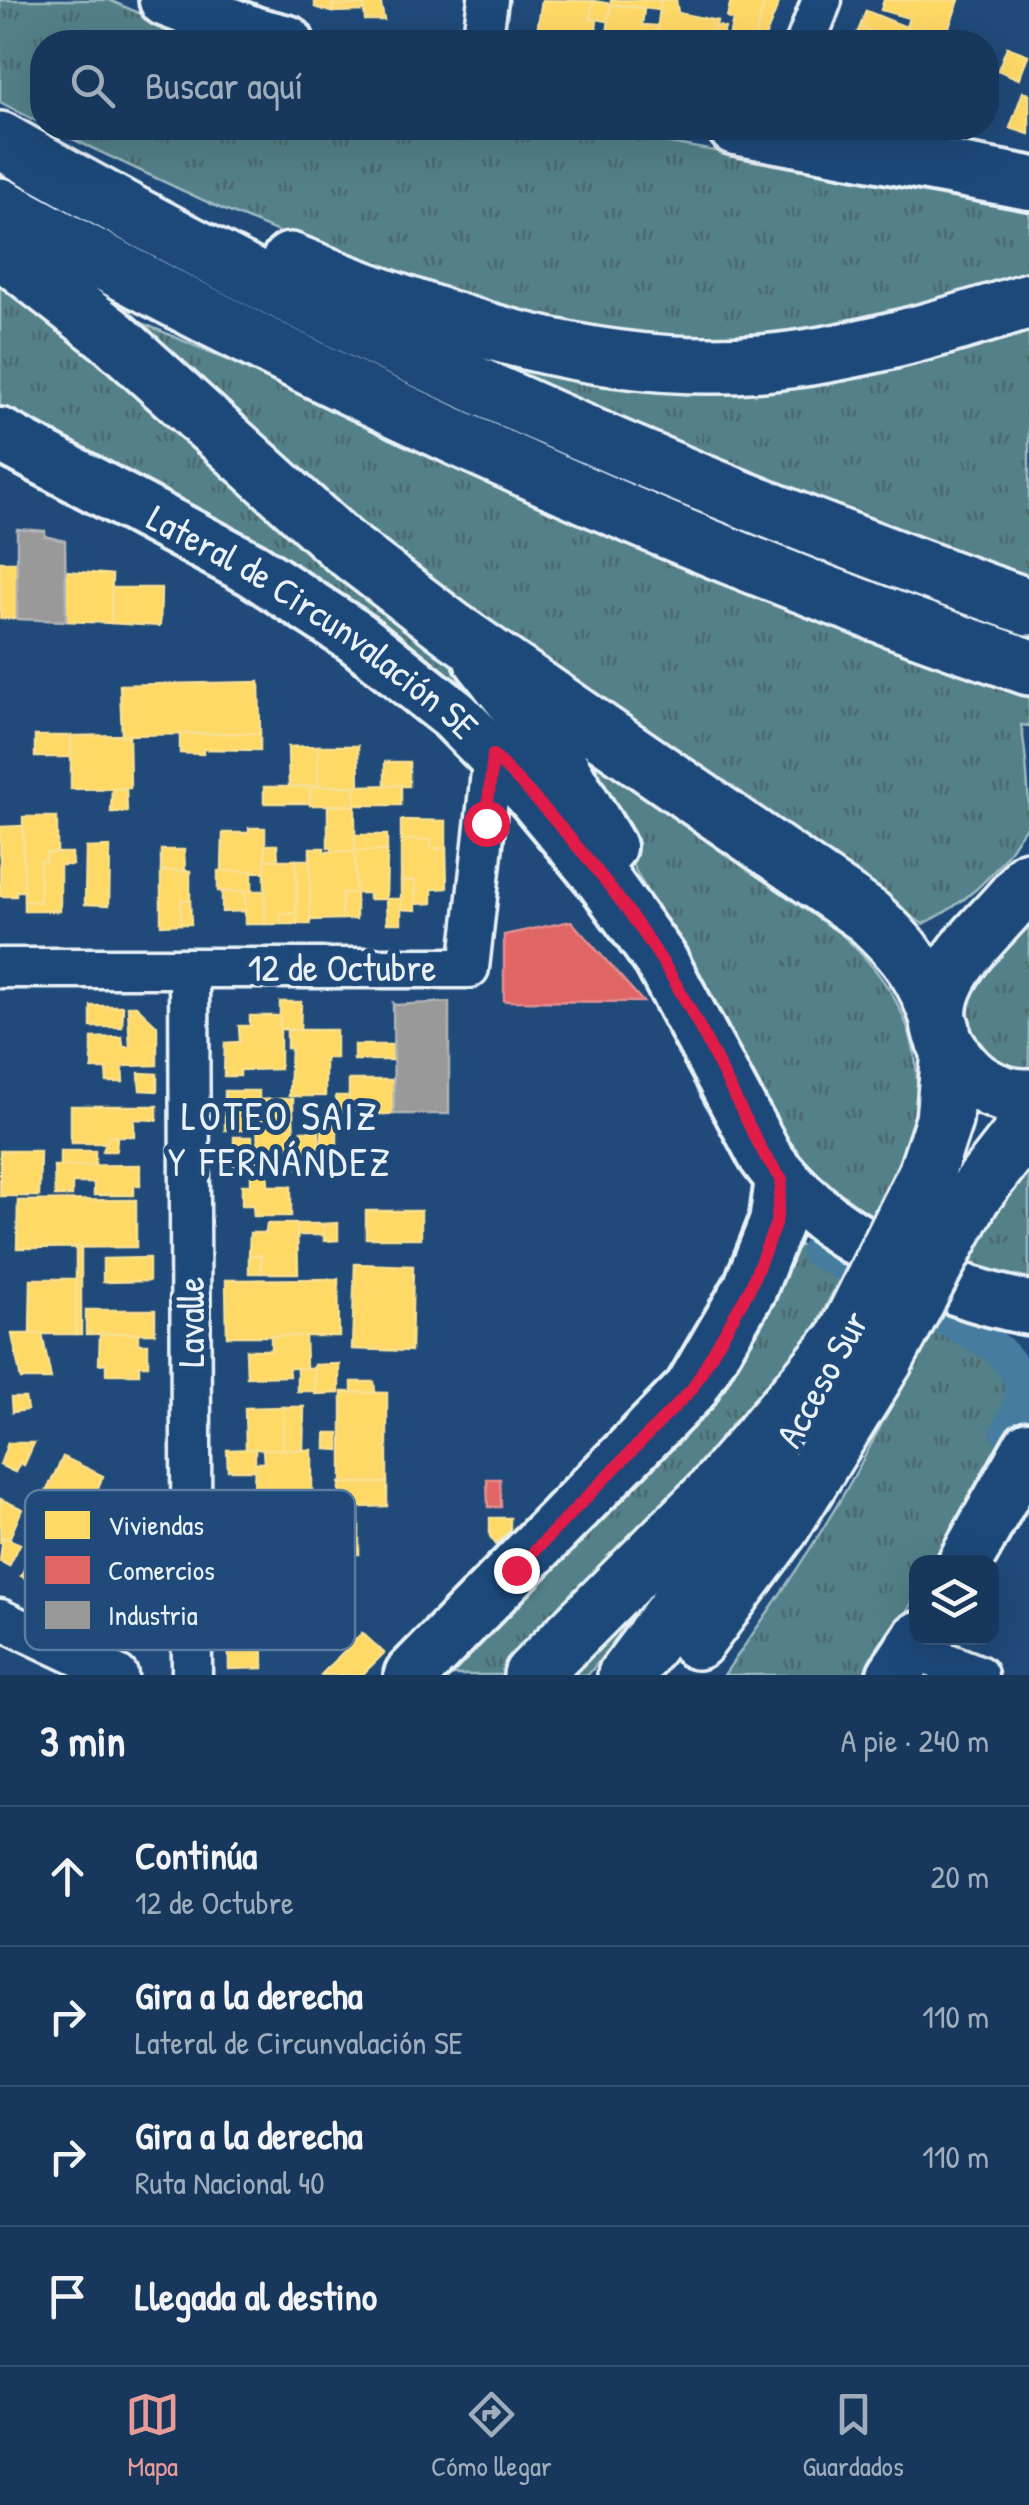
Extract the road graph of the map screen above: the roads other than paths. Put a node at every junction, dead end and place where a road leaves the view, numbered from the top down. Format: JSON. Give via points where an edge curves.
{"nodes":[{"id":1,"x":166,"y":0,"type":"edge"},
{"id":2,"x":488,"y":0,"type":"edge"},
{"id":3,"x":822,"y":0,"type":"edge"},
{"id":4,"x":245,"y":30,"type":"edge"},
{"id":5,"x":484,"y":30,"type":"edge"},
{"id":6,"x":811,"y":30,"type":"edge"},
{"id":7,"x":0,"y":131,"type":"edge"},
{"id":8,"x":0,"y":140,"type":"edge"},
{"id":9,"x":811,"y":140,"type":"edge"},
{"id":10,"x":1029,"y":183,"type":"edge"},
{"id":11,"x":0,"y":206,"type":"edge"},
{"id":12,"x":0,"y":249,"type":"edge"},
{"id":13,"x":1029,"y":301,"type":"edge"},
{"id":14,"x":0,"y":436,"type":"edge"},
{"id":15,"x":1029,"y":606,"type":"edge"},
{"id":16,"x":453,"y":630,"type":"junction"},
{"id":17,"x":1029,"y":667,"type":"edge"},
{"id":18,"x":493,"y":755,"type":"junction"},
{"id":19,"x":1029,"y":879,"type":"edge"},
{"id":20,"x":660,"y":958,"type":"junction"},
{"id":21,"x":0,"y":968,"type":"edge"},
{"id":22,"x":190,"y":968,"type":"junction"},
{"id":23,"x":946,"y":1040,"type":"junction"},
{"id":24,"x":1029,"y":1097,"type":"edge"},
{"id":25,"x":1029,"y":1124,"type":"edge"},
{"id":26,"x":782,"y":1180,"type":"junction"},
{"id":27,"x":949,"y":1185,"type":"junction"},
{"id":28,"x":1029,"y":1308,"type":"edge"},
{"id":29,"x":864,"y":1350,"type":"junction"},
{"id":30,"x":1029,"y":1448,"type":"edge"},
{"id":31,"x":191,"y":1490,"type":"edge"},
{"id":32,"x":781,"y":1528,"type":"junction"},
{"id":33,"x":969,"y":1555,"type":"edge"},
{"id":34,"x":0,"y":1620,"type":"edge"},
{"id":35,"x":25,"y":1632,"type":"edge"},
{"id":36,"x":64,"y":1650,"type":"edge"},
{"id":37,"x":192,"y":1650,"type":"edge"},
{"id":38,"x":909,"y":1654,"type":"edge"},
{"id":39,"x":118,"y":1675,"type":"edge"},
{"id":40,"x":192,"y":1675,"type":"edge"},
{"id":41,"x":412,"y":1675,"type":"edge"},
{"id":42,"x":532,"y":1675,"type":"edge"},
{"id":43,"x":626,"y":1675,"type":"edge"},
{"id":44,"x":670,"y":1675,"type":"edge"},
{"id":45,"x":691,"y":1675,"type":"edge"},
{"id":46,"x":978,"y":1675,"type":"edge"}],
"edges":[{"from":1,"to":4,"type":"street"},
{"from":2,"to":5,"type":"street"},
{"from":3,"to":6,"type":"street"},
{"from":7,"to":13,"type":"highway","via":[[316,272],[480,330],[580,354],[761,363],[858,348]]},
{"from":8,"to":15,"type":"highway","via":[[278,290],[524,406],[779,514]]},
{"from":9,"to":10,"type":"street"},
{"from":11,"to":17,"type":"highway","via":[[457,440],[757,565]]},
{"from":12,"to":16,"type":"highway","via":[[114,338],[342,544]]},
{"from":14,"to":18,"type":"street","name":"Lateral de Circunvalación SE","via":[[252,569],[407,675]]},
{"from":16,"to":20,"type":"street","via":[[552,752],[617,861]]},
{"from":16,"to":23,"type":"highway","via":[[868,916],[903,949],[926,985]]},
{"from":18,"to":20,"type":"street","name":"Lateral de Circunvalación SE","via":[[604,880]]},
{"from":18,"to":22,"type":"street","name":"12 de Octubre","via":[[469,968]]},
{"from":19,"to":23,"type":"highway","name":"Acceso Sur","via":[[948,976],[941,998]]},
{"from":20,"to":26,"type":"street","name":"Lateral de Circunvalación SE"},
{"from":21,"to":22,"type":"street","name":"12 de Octubre"},
{"from":22,"to":31,"type":"street","name":"Lavalle"},
{"from":23,"to":24,"type":"highway","via":[[962,1069],[980,1082]]},
{"from":23,"to":27,"type":"highway","name":"Acceso Sur"},
{"from":25,"to":27,"type":"highway","name":"Acceso Sur"},
{"from":26,"to":28,"type":"street","name":"Lateral de Circunvalación SE","via":[[872,1248],[913,1270]]},
{"from":26,"to":41,"type":"street","via":[[776,1223],[750,1288],[692,1389]]},
{"from":27,"to":29,"type":"highway","name":"Acceso Sur","bridge":true},
{"from":29,"to":32,"type":"highway","name":"Acceso Sur"},
{"from":29,"to":42,"type":"highway","via":[[758,1444]]},
{"from":29,"to":43,"type":"highway","name":"Acceso Sur","via":[[788,1442]]},
{"from":30,"to":33,"type":"street"},
{"from":32,"to":44,"type":"highway","name":"Acceso Sur"},
{"from":32,"to":45,"type":"highway"},
{"from":34,"to":35,"type":"street"},
{"from":36,"to":39,"type":"street"},
{"from":37,"to":40,"type":"street","name":"Lavalle"},
{"from":38,"to":46,"type":"street"}]}
